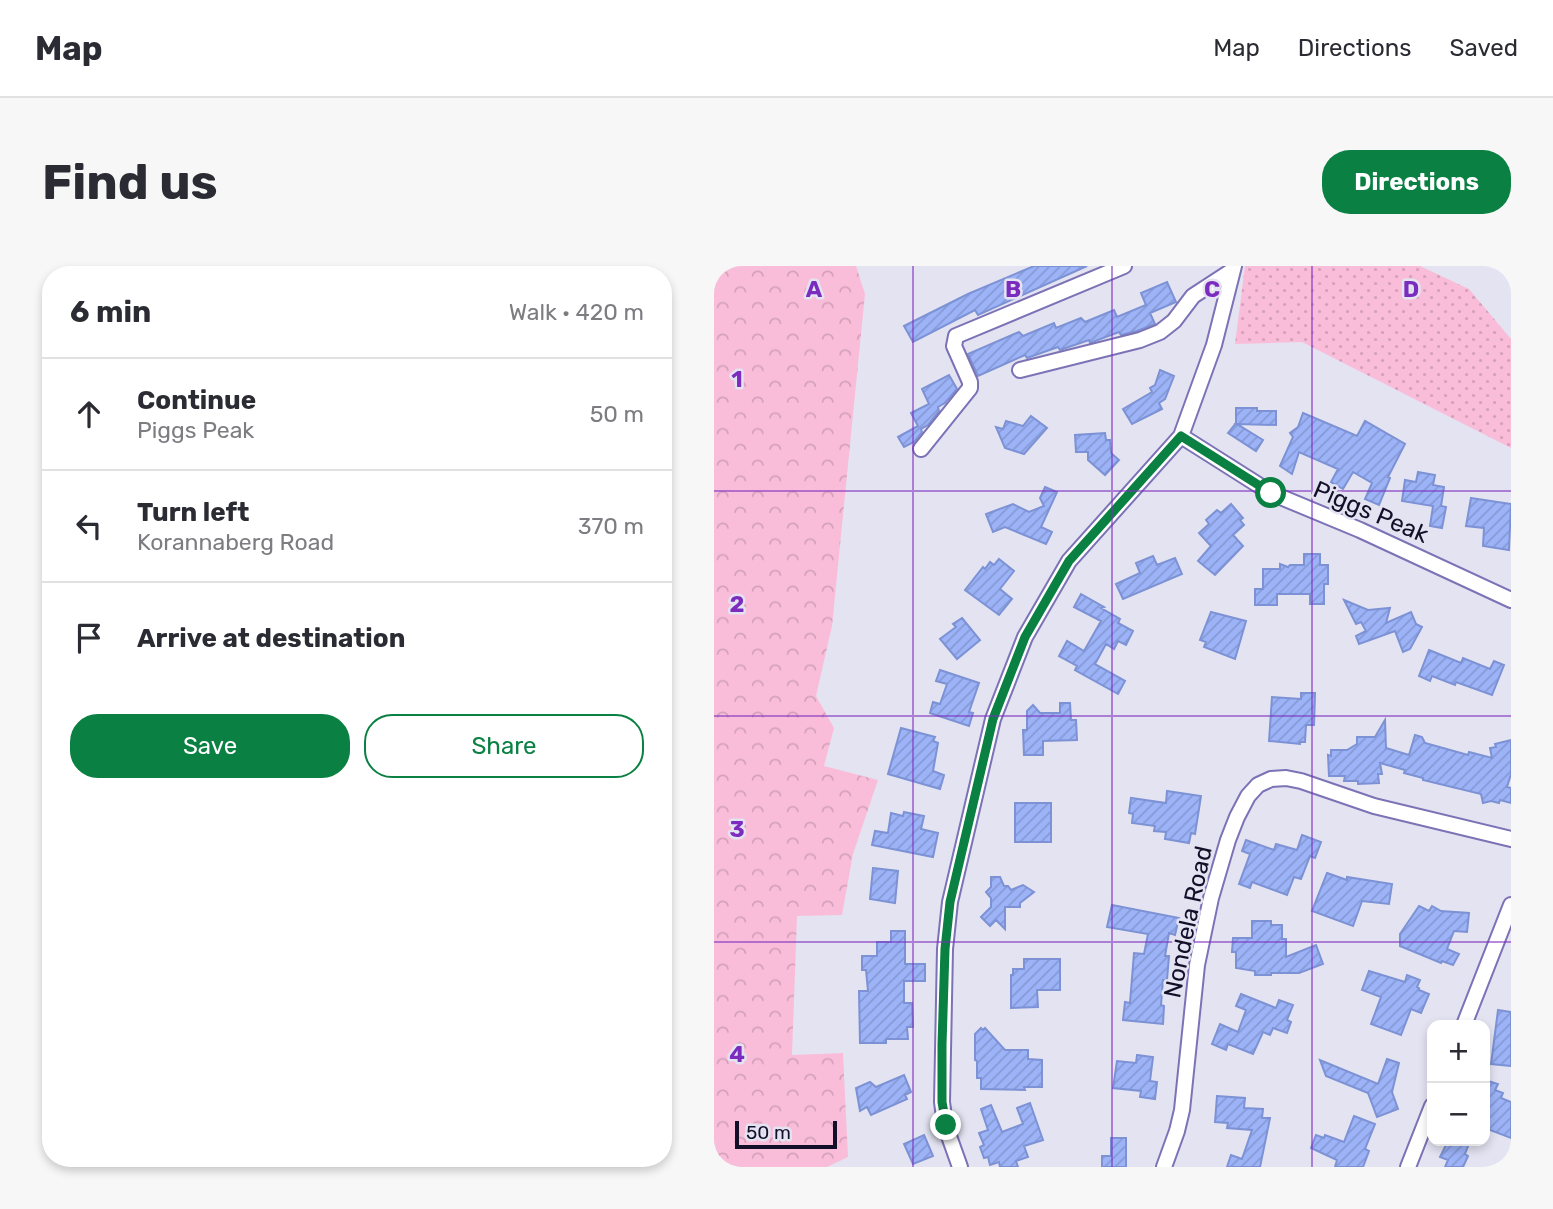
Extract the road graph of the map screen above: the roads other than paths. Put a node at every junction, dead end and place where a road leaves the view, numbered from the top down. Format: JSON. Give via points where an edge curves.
{"nodes":[{"id":1,"x":1124,"y":266,"type":"edge"},
{"id":2,"x":1233,"y":268,"type":"edge"},
{"id":3,"x":1020,"y":370,"type":"dead end"},
{"id":4,"x":1181,"y":436,"type":"junction"},
{"id":5,"x":921,"y":449,"type":"dead end"},
{"id":6,"x":1511,"y":600,"type":"edge"},
{"id":7,"x":1511,"y":839,"type":"edge"},
{"id":8,"x":1511,"y":905,"type":"edge"},
{"id":9,"x":1466,"y":1020,"type":"edge"},
{"id":10,"x":1427,"y":1119,"type":"edge"},
{"id":11,"x":960,"y":1167,"type":"edge"},
{"id":12,"x":1164,"y":1167,"type":"edge"},
{"id":13,"x":1408,"y":1167,"type":"edge"}],
"edges":[{"from":1,"to":5,"type":"street","via":[[956,336],[954,346],[970,388]]},
{"from":2,"to":3,"type":"street","via":[[1193,296],[1160,332]]},
{"from":2,"to":4,"type":"street","via":[[1217,337]]},
{"from":4,"to":6,"type":"street","name":"Piggs Peak","via":[[1271,493]]},
{"from":4,"to":11,"type":"street","via":[[1069,561],[1025,637],[993,719],[950,902],[945,949],[942,1102]]},
{"from":7,"to":12,"type":"street","name":"Nondela Road","via":[[1374,806],[1301,781],[1271,779],[1258,785],[1237,817],[1211,898],[1197,965],[1182,1110]]},
{"from":8,"to":9,"type":"street"},
{"from":10,"to":13,"type":"street"}]}
